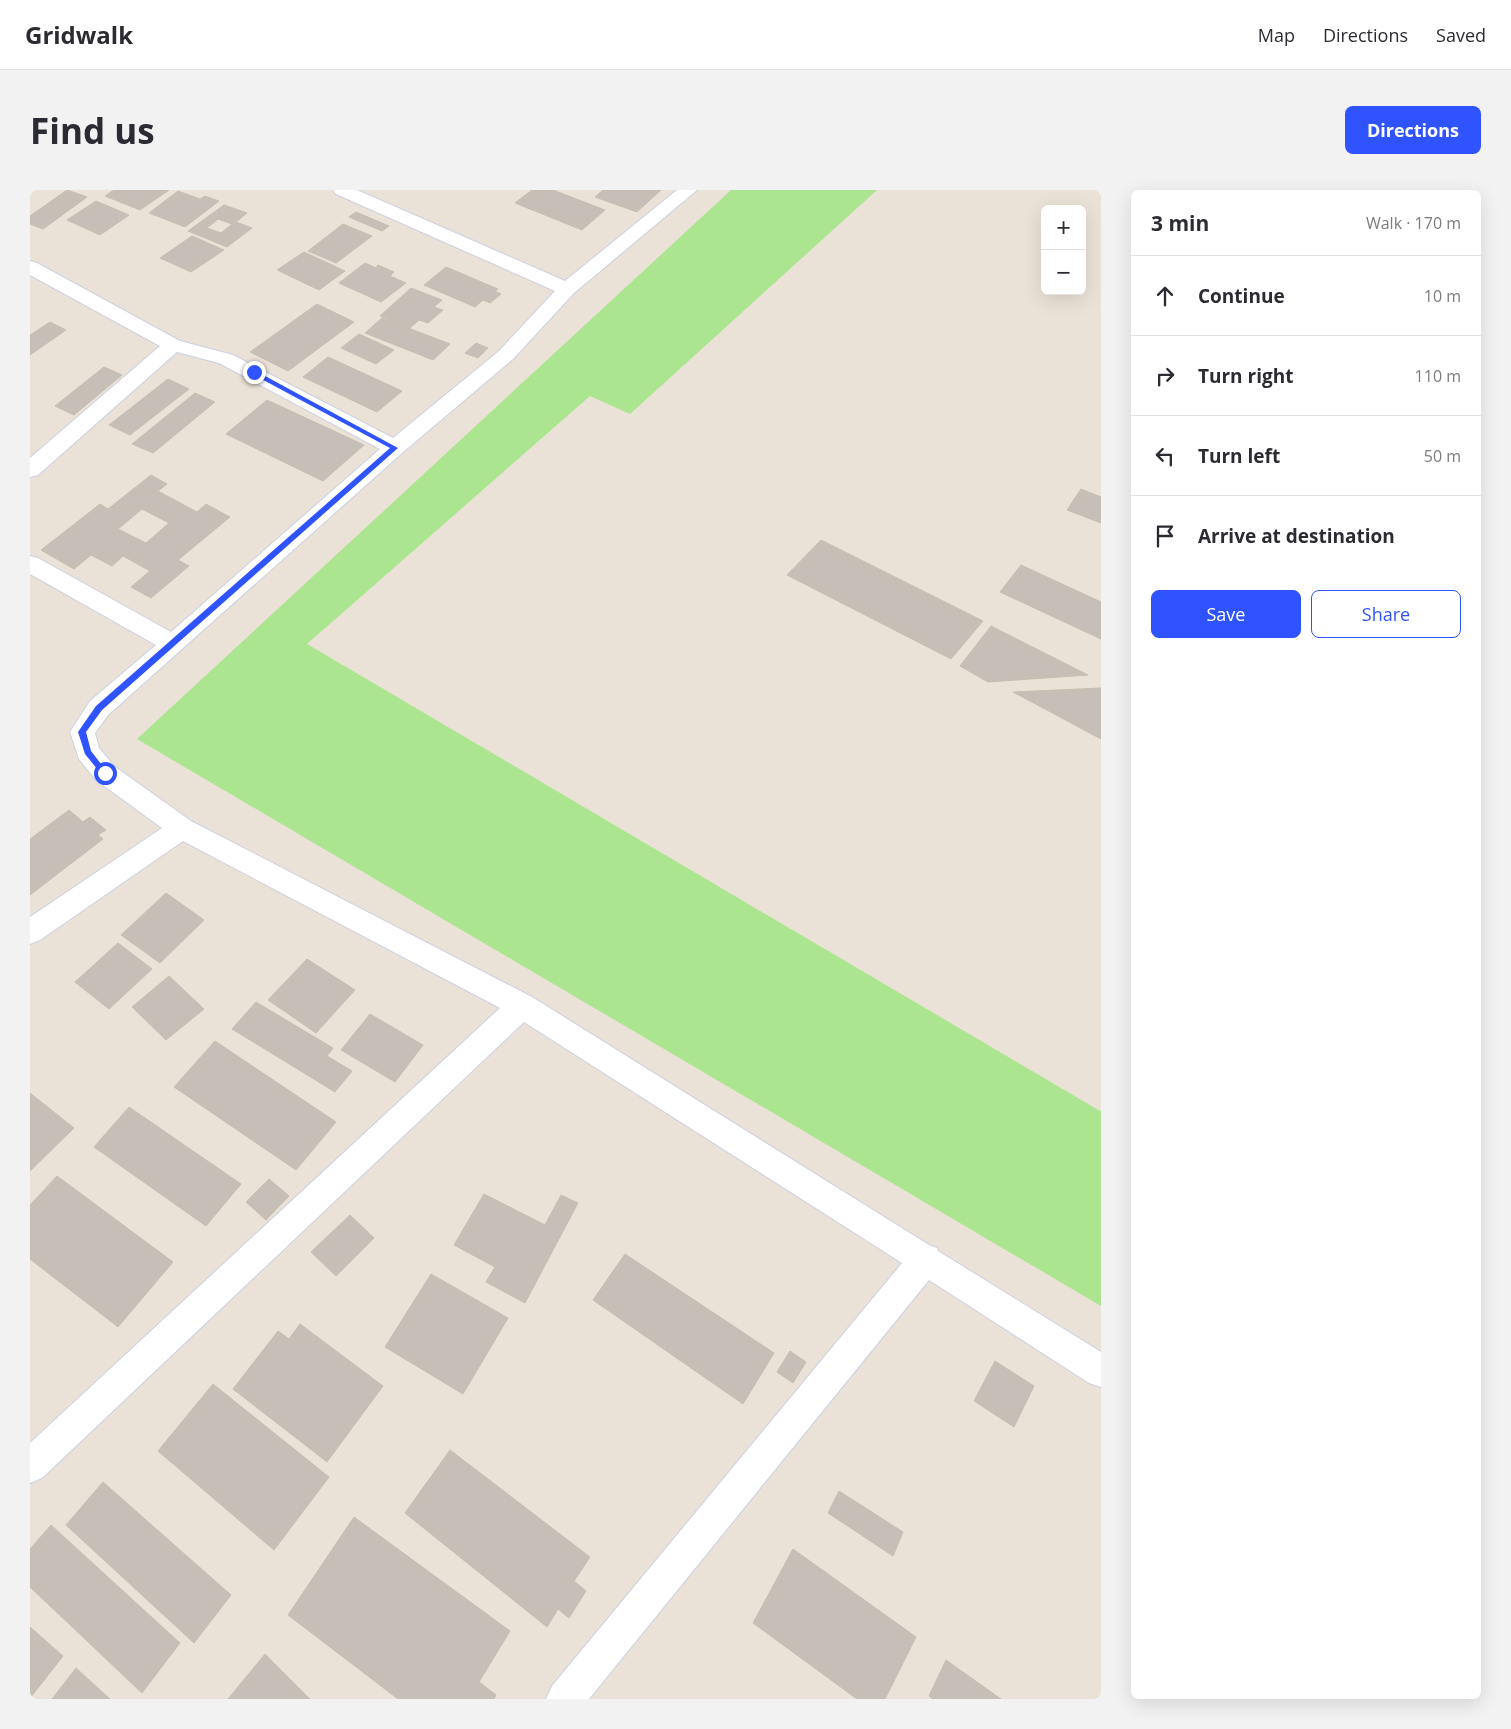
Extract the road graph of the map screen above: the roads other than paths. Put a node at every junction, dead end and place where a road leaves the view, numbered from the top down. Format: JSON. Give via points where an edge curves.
{"nodes":[{"id":1,"x":342,"y":190,"type":"edge"},
{"id":2,"x":688,"y":190,"type":"edge"},
{"id":3,"x":30,"y":267,"type":"edge"},
{"id":4,"x":567,"y":289,"type":"junction"},
{"id":5,"x":173,"y":345,"type":"junction"},
{"id":6,"x":395,"y":448,"type":"junction"},
{"id":7,"x":30,"y":470,"type":"edge"},
{"id":8,"x":30,"y":564,"type":"edge"},
{"id":9,"x":172,"y":643,"type":"junction"},
{"id":10,"x":182,"y":828,"type":"junction"},
{"id":11,"x":30,"y":932,"type":"edge"},
{"id":12,"x":522,"y":1006,"type":"junction"},
{"id":13,"x":926,"y":1259,"type":"junction"},
{"id":14,"x":1101,"y":1371,"type":"edge"},
{"id":15,"x":30,"y":1466,"type":"edge"},
{"id":16,"x":565,"y":1699,"type":"edge"}],
"edges":[{"from":1,"to":4,"type":"street"},
{"from":2,"to":4,"type":"street"},
{"from":3,"to":5,"type":"street"},
{"from":4,"to":6,"type":"street","via":[[494,366]]},
{"from":5,"to":6,"type":"street","via":[[226,359]]},
{"from":5,"to":7,"type":"street"},
{"from":6,"to":9,"type":"street"},
{"from":8,"to":9,"type":"street"},
{"from":9,"to":10,"type":"street","via":[[99,708],[82,732],[88,752],[105,773]]},
{"from":10,"to":11,"type":"street"},
{"from":10,"to":12,"type":"street"},
{"from":12,"to":13,"type":"street"},
{"from":12,"to":15,"type":"street"},
{"from":13,"to":14,"type":"street"},
{"from":13,"to":16,"type":"street"}]}
